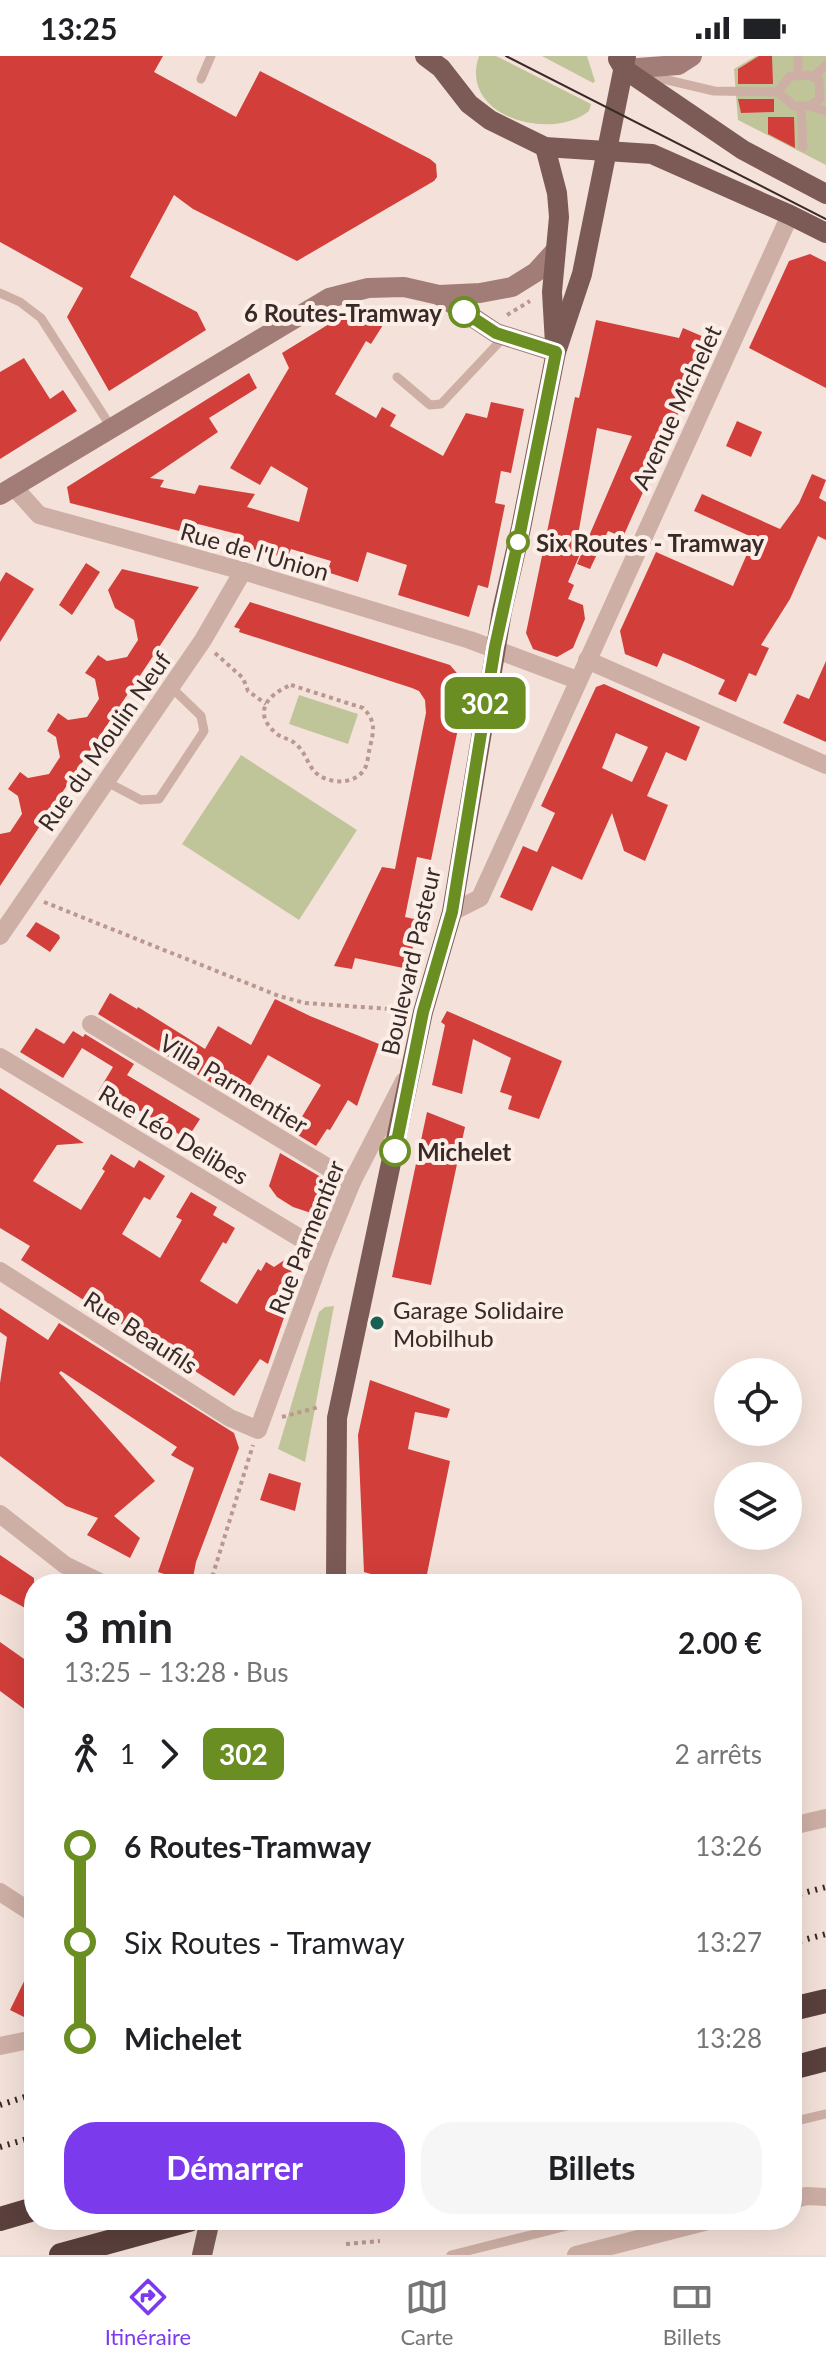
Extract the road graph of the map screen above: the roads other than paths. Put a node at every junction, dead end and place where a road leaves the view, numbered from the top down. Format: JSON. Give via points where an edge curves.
{"nodes":[{"id":1,"x":211,"y":56,"type":"edge"},
{"id":2,"x":692,"y":56,"type":"edge"},
{"id":3,"x":798,"y":56,"type":"edge"},
{"id":4,"x":437,"y":60,"type":"edge"},
{"id":5,"x":622,"y":60,"type":"edge"},
{"id":6,"x":826,"y":65,"type":"edge"},
{"id":7,"x":798,"y":76,"type":"junction"},
{"id":8,"x":814,"y":76,"type":"junction"},
{"id":9,"x":201,"y":79,"type":"dead end"},
{"id":10,"x":778,"y":92,"type":"junction"},
{"id":11,"x":805,"y":106,"type":"junction"},
{"id":12,"x":826,"y":111,"type":"edge"},
{"id":13,"x":545,"y":147,"type":"junction"},
{"id":14,"x":803,"y":147,"type":"dead end"},
{"id":15,"x":608,"y":151,"type":"junction"},
{"id":16,"x":826,"y":194,"type":"edge"},
{"id":17,"x":790,"y":215,"type":"junction"},
{"id":18,"x":826,"y":233,"type":"edge"},
{"id":19,"x":555,"y":251,"type":"junction"},
{"id":20,"x":0,"y":293,"type":"edge"},
{"id":21,"x":439,"y":295,"type":"junction"},
{"id":22,"x":505,"y":336,"type":"junction"},
{"id":23,"x":556,"y":352,"type":"junction"},
{"id":24,"x":397,"y":377,"type":"dead end"},
{"id":25,"x":111,"y":427,"type":"junction"},
{"id":26,"x":6,"y":490,"type":"edge"},
{"id":27,"x":243,"y":571,"type":"junction"},
{"id":28,"x":495,"y":647,"type":"junction"},
{"id":29,"x":587,"y":660,"type":"junction"},
{"id":30,"x":577,"y":680,"type":"junction"},
{"id":31,"x":171,"y":687,"type":"junction"},
{"id":32,"x":826,"y":765,"type":"edge"},
{"id":33,"x":105,"y":781,"type":"junction"},
{"id":34,"x":452,"y":912,"type":"junction"},
{"id":35,"x":0,"y":936,"type":"edge"},
{"id":36,"x":91,"y":1024,"type":"dead end"},
{"id":37,"x":0,"y":1057,"type":"edge"},
{"id":38,"x":411,"y":1068,"type":"junction"},
{"id":39,"x":352,"y":1182,"type":"junction"},
{"id":40,"x":323,"y":1252,"type":"junction"},
{"id":41,"x":0,"y":1271,"type":"edge"},
{"id":42,"x":261,"y":1421,"type":"joint"},
{"id":43,"x":0,"y":1514,"type":"edge"},
{"id":44,"x":83,"y":1574,"type":"edge"},
{"id":45,"x":336,"y":1574,"type":"edge"},
{"id":46,"x":826,"y":1818,"type":"edge"},
{"id":47,"x":802,"y":1824,"type":"edge"},
{"id":48,"x":0,"y":1892,"type":"edge"},
{"id":49,"x":24,"y":1908,"type":"edge"},
{"id":50,"x":826,"y":2001,"type":"edge"},
{"id":51,"x":802,"y":2007,"type":"edge"},
{"id":52,"x":24,"y":2041,"type":"edge"},
{"id":53,"x":0,"y":2046,"type":"edge"},
{"id":54,"x":826,"y":2059,"type":"edge"},
{"id":55,"x":802,"y":2065,"type":"edge"},
{"id":56,"x":826,"y":2114,"type":"edge"},
{"id":57,"x":802,"y":2120,"type":"edge"},
{"id":58,"x":802,"y":2197,"type":"edge"},
{"id":59,"x":826,"y":2197,"type":"edge"},
{"id":60,"x":24,"y":2212,"type":"edge"},
{"id":61,"x":0,"y":2219,"type":"edge"},
{"id":62,"x":152,"y":2230,"type":"edge"},
{"id":63,"x":208,"y":2230,"type":"edge"},
{"id":64,"x":551,"y":2230,"type":"edge"},
{"id":65,"x":673,"y":2230,"type":"edge"},
{"id":66,"x":61,"y":2255,"type":"edge"},
{"id":67,"x":202,"y":2255,"type":"edge"},
{"id":68,"x":451,"y":2255,"type":"edge"},
{"id":69,"x":576,"y":2255,"type":"edge"}],
"edges":[{"from":1,"to":9,"type":"lane"},
{"from":2,"to":5,"type":"main road","via":[[678,65]]},
{"from":3,"to":7,"type":"lane"},
{"from":4,"to":13,"type":"main road","via":[[469,104]]},
{"from":5,"to":10,"type":"lane","via":[[714,91]]},
{"from":5,"to":15,"type":"main road","name":"Boulevard Pasteur"},
{"from":5,"to":16,"type":"main road","via":[[743,150]]},
{"from":6,"to":8,"type":"lane"},
{"from":7,"to":8,"type":"lane"},
{"from":7,"to":10,"type":"lane","via":[[790,76]]},
{"from":8,"to":11,"type":"lane","via":[[820,99]]},
{"from":10,"to":11,"type":"lane","via":[[794,106]]},
{"from":11,"to":12,"type":"lane"},
{"from":11,"to":14,"type":"lane"},
{"from":13,"to":15,"type":"main road"},
{"from":13,"to":19,"type":"main road","name":"Boulevard Pasteur","via":[[557,193]]},
{"from":15,"to":17,"type":"main road","via":[[652,154]]},
{"from":15,"to":23,"type":"main road","name":"Boulevard Pasteur","via":[[582,274]]},
{"from":17,"to":18,"type":"main road"},
{"from":17,"to":29,"type":"street","name":"Avenue Michelet"},
{"from":19,"to":21,"type":"main road","via":[[512,287]]},
{"from":19,"to":23,"type":"main road","name":"Boulevard Pasteur"},
{"from":20,"to":25,"type":"lane","via":[[41,318]]},
{"from":21,"to":22,"type":"main road"},
{"from":21,"to":25,"type":"main road","via":[[404,287],[368,288],[329,298]]},
{"from":22,"to":23,"type":"main road"},
{"from":22,"to":24,"type":"lane","via":[[441,404],[430,405]]},
{"from":23,"to":28,"type":"main road","name":"Boulevard Pasteur"},
{"from":25,"to":26,"type":"main road"},
{"from":26,"to":27,"type":"street","name":"Rue de l'Union","via":[[39,515]]},
{"from":27,"to":28,"type":"street","name":"Rue de l'Union"},
{"from":27,"to":31,"type":"street","name":"Rue du Moulin Neuf"},
{"from":28,"to":30,"type":"street","name":"Rue de l'Union"},
{"from":28,"to":34,"type":"main road","name":"Boulevard Pasteur"},
{"from":29,"to":30,"type":"street","name":"Avenue Michelet"},
{"from":29,"to":32,"type":"street"},
{"from":30,"to":34,"type":"street","name":"Avenue Michelet","via":[[480,898]]},
{"from":31,"to":33,"type":"street","name":"Rue du Moulin Neuf"},
{"from":31,"to":33,"type":"lane","via":[[201,716],[204,731],[159,799],[141,800]]},
{"from":33,"to":35,"type":"street","name":"Rue du Moulin Neuf"},
{"from":34,"to":38,"type":"main road","name":"Boulevard Pasteur"},
{"from":36,"to":39,"type":"street","name":"Villa Parmentier"},
{"from":37,"to":40,"type":"street","name":"Rue Léo Delibes"},
{"from":38,"to":39,"type":"street","name":"Rue Parmentier"},
{"from":38,"to":45,"type":"main road","name":"Boulevard Pasteur","via":[[337,1418]]},
{"from":39,"to":40,"type":"street","name":"Rue Parmentier"},
{"from":40,"to":42,"type":"street","name":"Rue Parmentier"},
{"from":41,"to":42,"type":"street","name":"Rue Beaufils","via":[[230,1418]]},
{"from":43,"to":44,"type":"street"},
{"from":46,"to":47,"type":"street"},
{"from":48,"to":49,"type":"street"},
{"from":50,"to":51,"type":"highway"},
{"from":52,"to":53,"type":"street"},
{"from":54,"to":55,"type":"highway"},
{"from":56,"to":57,"type":"lane"},
{"from":58,"to":59,"type":"street"},
{"from":60,"to":61,"type":"highway"},
{"from":62,"to":66,"type":"highway"},
{"from":63,"to":67,"type":"main road"},
{"from":64,"to":68,"type":"lane"},
{"from":65,"to":69,"type":"street"}]}
